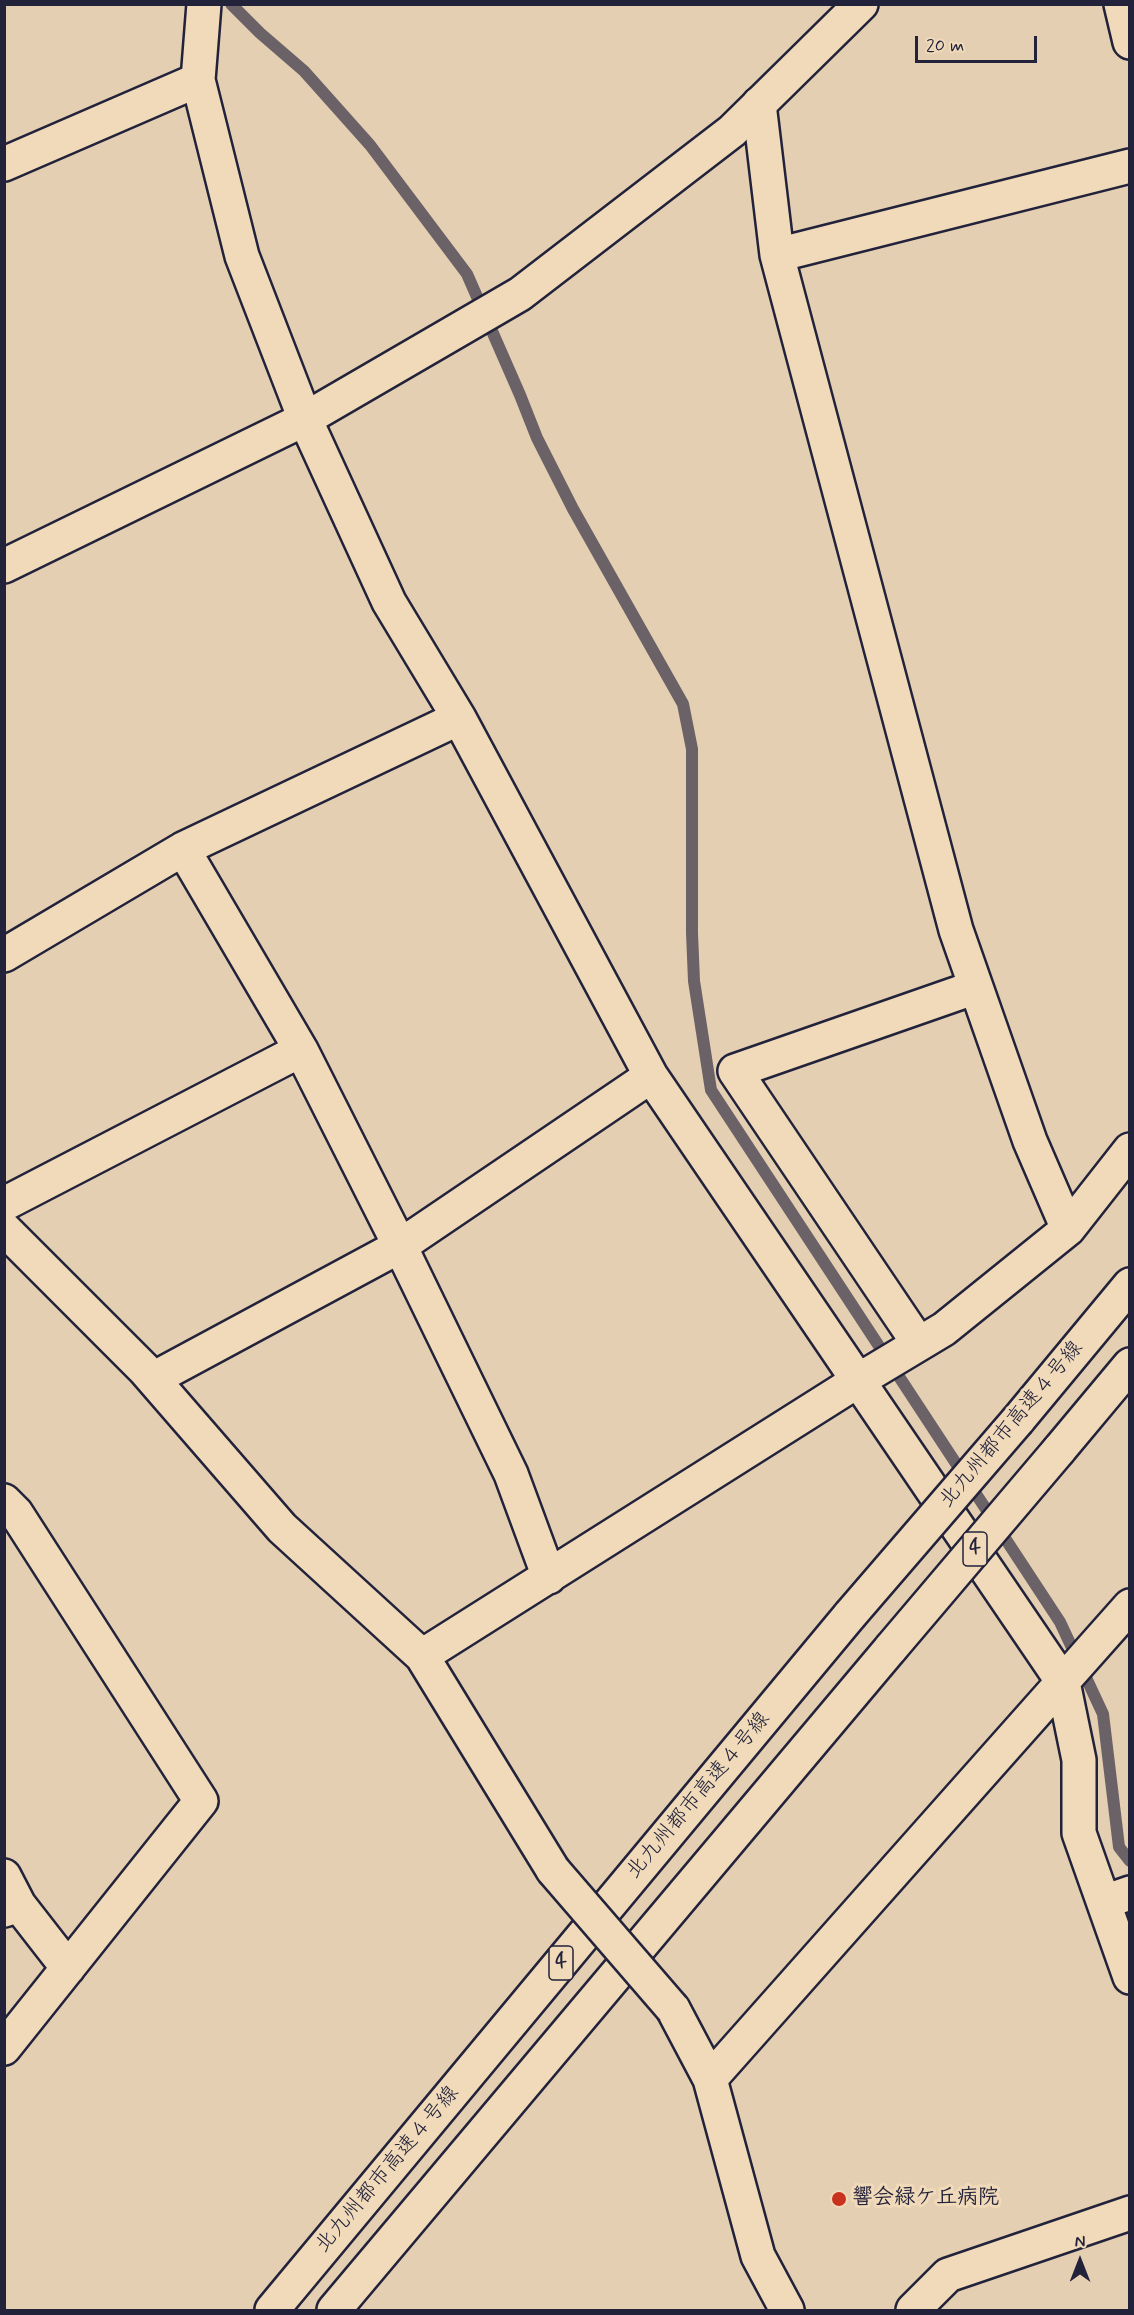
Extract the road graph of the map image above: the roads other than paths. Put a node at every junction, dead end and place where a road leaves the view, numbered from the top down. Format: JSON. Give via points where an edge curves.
{"nodes":[{"id":1,"x":861,"y":4,"type":"edge"},
{"id":2,"x":1121,"y":4,"type":"edge"},
{"id":3,"x":201,"y":6,"type":"edge"},
{"id":4,"x":1130,"y":42,"type":"edge"},
{"id":5,"x":198,"y":80,"type":"junction"},
{"id":6,"x":759,"y":104,"type":"junction"},
{"id":7,"x":4,"y":164,"type":"edge"},
{"id":8,"x":1130,"y":166,"type":"edge"},
{"id":9,"x":777,"y":255,"type":"junction"},
{"id":10,"x":305,"y":419,"type":"junction"},
{"id":11,"x":4,"y":566,"type":"edge"},
{"id":12,"x":459,"y":718,"type":"junction"},
{"id":13,"x":183,"y":849,"type":"junction"},
{"id":14,"x":4,"y":955,"type":"edge"},
{"id":15,"x":976,"y":987,"type":"junction"},
{"id":16,"x":301,"y":1050,"type":"junction"},
{"id":17,"x":651,"y":1076,"type":"junction"},
{"id":18,"x":1130,"y":1150,"type":"edge"},
{"id":19,"x":4,"y":1204,"type":"edge"},
{"id":20,"x":4,"y":1229,"type":"edge"},
{"id":21,"x":1068,"y":1229,"type":"junction"},
{"id":22,"x":400,"y":1246,"type":"junction"},
{"id":23,"x":1130,"y":1285,"type":"edge"},
{"id":24,"x":919,"y":1344,"type":"junction"},
{"id":25,"x":1130,"y":1365,"type":"edge"},
{"id":26,"x":153,"y":1379,"type":"junction"},
{"id":27,"x":860,"y":1380,"type":"junction"},
{"id":28,"x":8,"y":1514,"type":"edge"},
{"id":29,"x":549,"y":1577,"type":"junction"},
{"id":30,"x":1130,"y":1606,"type":"edge"},
{"id":31,"x":422,"y":1656,"type":"junction"},
{"id":32,"x":1063,"y":1682,"type":"junction"},
{"id":33,"x":4,"y":1876,"type":"edge"},
{"id":34,"x":1117,"y":1897,"type":"edge"},
{"id":35,"x":12,"y":1908,"type":"edge"},
{"id":36,"x":69,"y":1968,"type":"junction"},
{"id":37,"x":1130,"y":1977,"type":"edge"},
{"id":38,"x":4,"y":2048,"type":"edge"},
{"id":39,"x":710,"y":2079,"type":"junction"},
{"id":40,"x":1130,"y":2213,"type":"edge"},
{"id":41,"x":272,"y":2310,"type":"edge"},
{"id":42,"x":334,"y":2310,"type":"edge"},
{"id":43,"x":787,"y":2310,"type":"edge"},
{"id":44,"x":913,"y":2310,"type":"edge"}],
"edges":[{"from":1,"to":6,"type":"main road"},
{"from":2,"to":4,"type":"main road"},
{"from":3,"to":5,"type":"main road"},
{"from":5,"to":7,"type":"main road"},
{"from":5,"to":10,"type":"main road","via":[[242,256]]},
{"from":6,"to":9,"type":"main road"},
{"from":6,"to":10,"type":"main road","via":[[732,131],[520,294]]},
{"from":8,"to":9,"type":"main road"},
{"from":9,"to":15,"type":"main road","via":[[952,918]]},
{"from":10,"to":11,"type":"main road"},
{"from":10,"to":12,"type":"main road","via":[[388,602]]},
{"from":12,"to":13,"type":"main road"},
{"from":12,"to":17,"type":"main road"},
{"from":13,"to":14,"type":"main road"},
{"from":13,"to":16,"type":"main road"},
{"from":15,"to":21,"type":"main road","via":[[1030,1141]]},
{"from":15,"to":24,"type":"main road","via":[[735,1071]]},
{"from":16,"to":19,"type":"main road"},
{"from":16,"to":22,"type":"main road"},
{"from":17,"to":22,"type":"main road"},
{"from":17,"to":27,"type":"main road"},
{"from":18,"to":21,"type":"main road"},
{"from":20,"to":26,"type":"main road"},
{"from":21,"to":24,"type":"main road","via":[[944,1329]]},
{"from":22,"to":26,"type":"main road"},
{"from":22,"to":29,"type":"main road","via":[[511,1474]]},
{"from":23,"to":41,"type":"main road","name":"北九州都市高速４号線","number":"4","bridge":true},
{"from":24,"to":27,"type":"main road"},
{"from":25,"to":42,"type":"main road","number":"4","bridge":true},
{"from":26,"to":31,"type":"main road","via":[[282,1528]]},
{"from":27,"to":29,"type":"main road"},
{"from":27,"to":32,"type":"main road"},
{"from":28,"to":36,"type":"main road","via":[[201,1801]]},
{"from":29,"to":31,"type":"main road"},
{"from":30,"to":32,"type":"main road"},
{"from":31,"to":39,"type":"main road","bridge":true,"via":[[553,1870],[674,2009]]},
{"from":32,"to":34,"type":"main road","via":[[1079,1760],[1079,1833]]},
{"from":32,"to":39,"type":"main road"},
{"from":33,"to":35,"type":"main road"},
{"from":34,"to":37,"type":"main road"},
{"from":35,"to":36,"type":"main road"},
{"from":36,"to":38,"type":"main road"},
{"from":39,"to":43,"type":"main road","via":[[758,2256]]},
{"from":40,"to":44,"type":"main road","via":[[948,2275]]}]}
